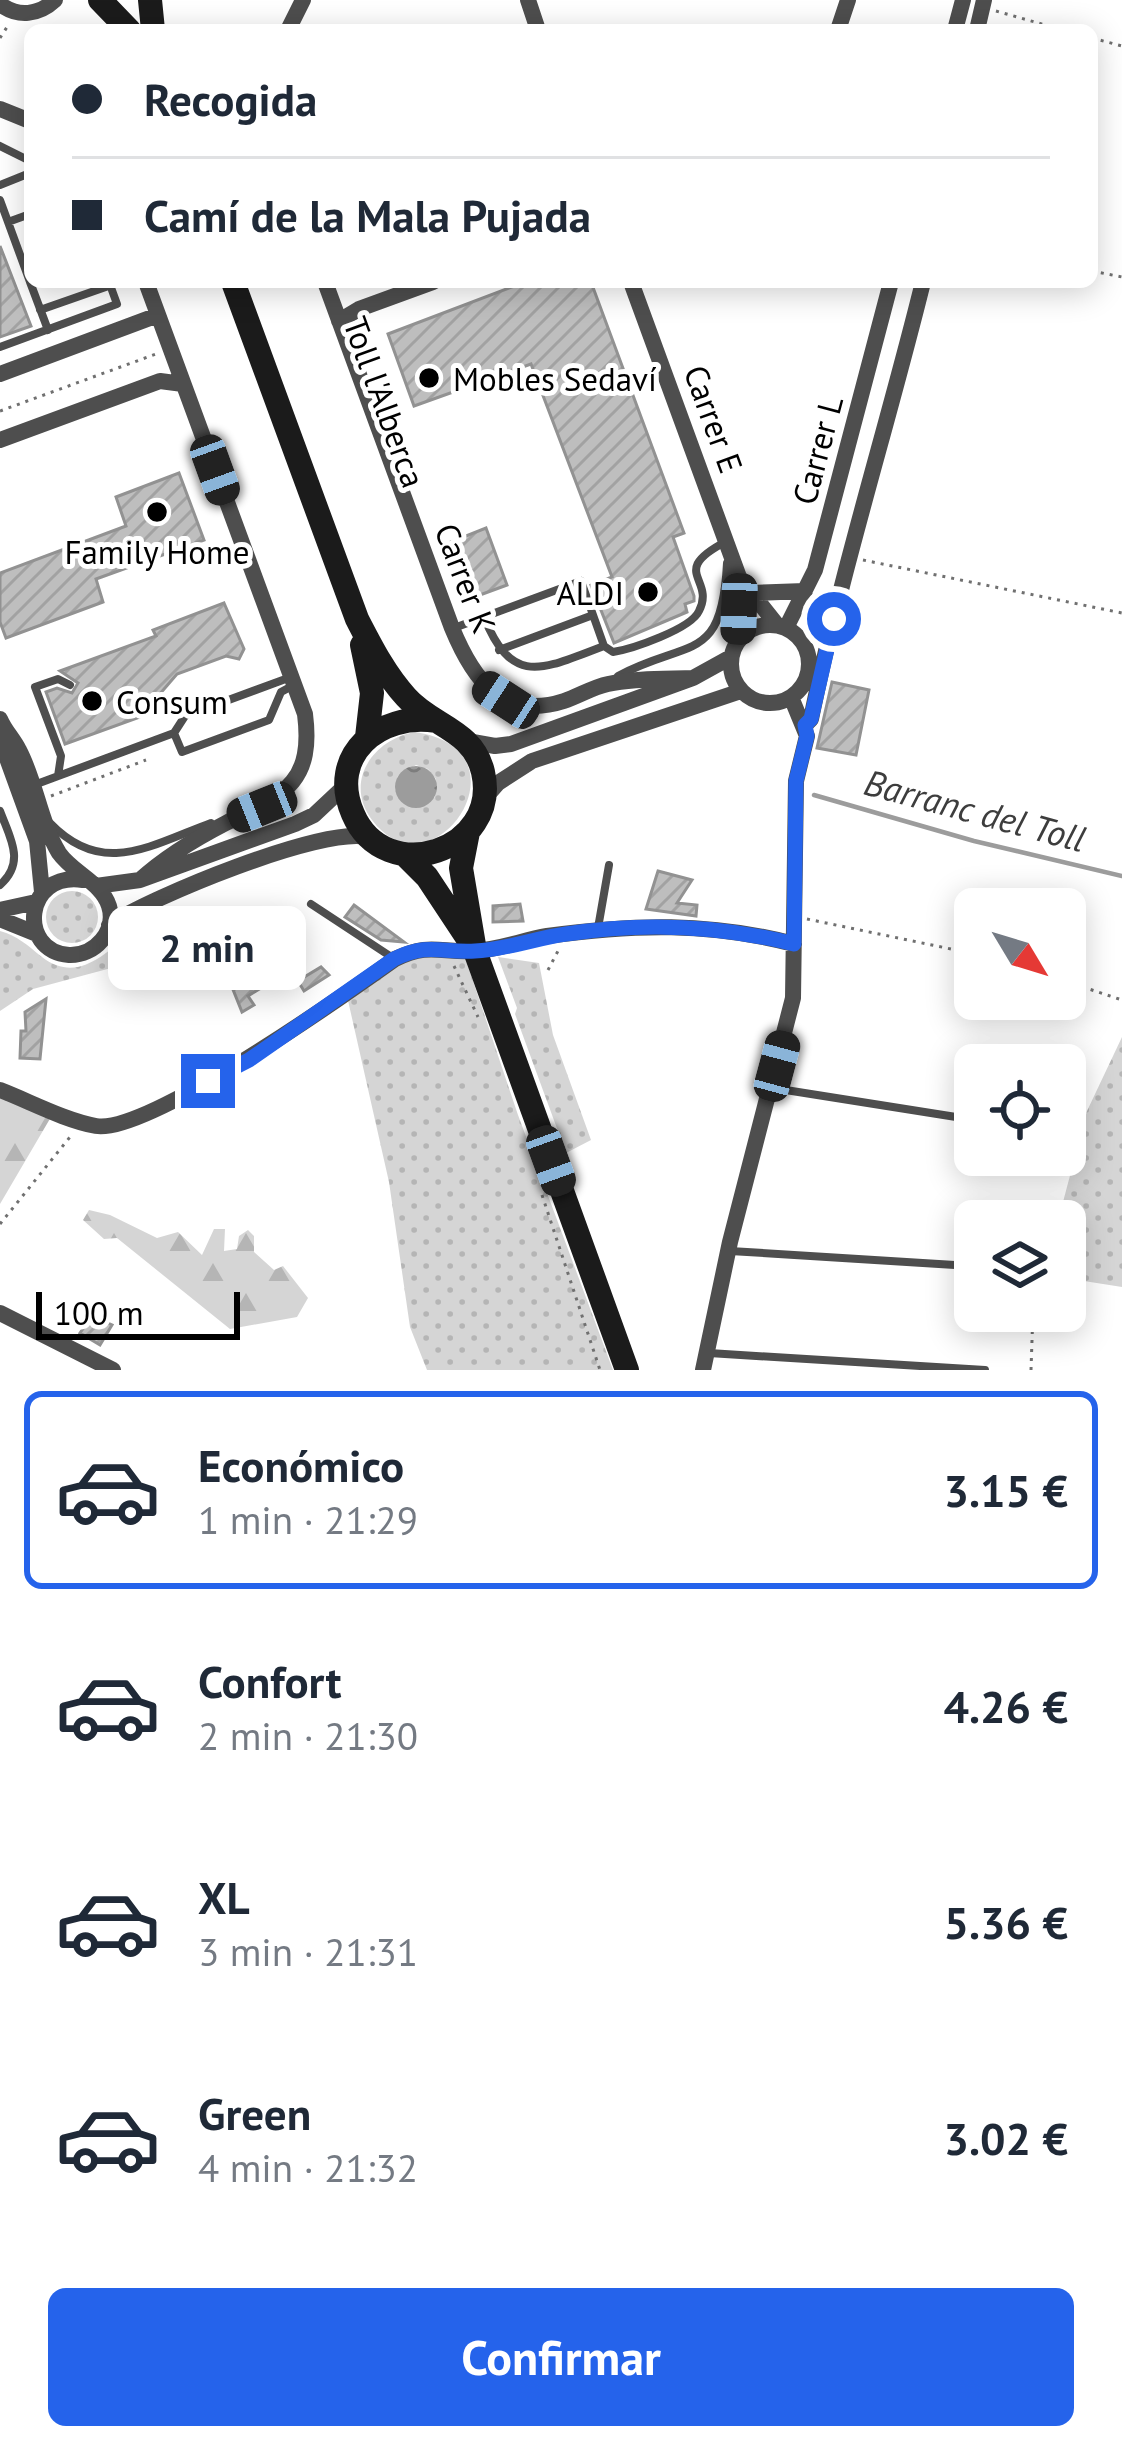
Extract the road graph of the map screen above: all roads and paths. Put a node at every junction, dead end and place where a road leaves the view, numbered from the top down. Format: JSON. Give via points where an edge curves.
{"nodes":[{"id":1,"x":55,"y":0,"type":"edge"},
{"id":2,"x":100,"y":0,"type":"edge"},
{"id":3,"x":0,"y":4,"type":"edge"},
{"id":4,"x":983,"y":4,"type":"edge"},
{"id":5,"x":123,"y":24,"type":"edge"},
{"id":6,"x":1045,"y":24,"type":"edge"},
{"id":7,"x":0,"y":146,"type":"edge"},
{"id":8,"x":12,"y":152,"type":"junction"},
{"id":9,"x":24,"y":157,"type":"edge"},
{"id":10,"x":0,"y":162,"type":"edge"},
{"id":11,"x":0,"y":200,"type":"edge"},
{"id":12,"x":24,"y":216,"type":"edge"},
{"id":13,"x":8,"y":221,"type":"junction"},
{"id":14,"x":24,"y":250,"type":"edge"},
{"id":15,"x":19,"y":251,"type":"junction"},
{"id":16,"x":24,"y":265,"type":"edge"},
{"id":17,"x":32,"y":288,"type":"edge"},
{"id":18,"x":99,"y":288,"type":"edge"},
{"id":19,"x":114,"y":288,"type":"edge"},
{"id":20,"x":148,"y":288,"type":"edge"},
{"id":21,"x":235,"y":288,"type":"edge"},
{"id":22,"x":327,"y":288,"type":"edge"},
{"id":23,"x":416,"y":288,"type":"edge"},
{"id":24,"x":633,"y":288,"type":"edge"},
{"id":25,"x":890,"y":288,"type":"edge"},
{"id":26,"x":922,"y":288,"type":"edge"},
{"id":27,"x":40,"y":310,"type":"junction"},
{"id":28,"x":158,"y":315,"type":"junction"},
{"id":29,"x":339,"y":321,"type":"junction"},
{"id":30,"x":48,"y":329,"type":"junction"},
{"id":31,"x":0,"y":346,"type":"edge"},
{"id":32,"x":170,"y":349,"type":"junction"},
{"id":33,"x":0,"y":374,"type":"edge"},
{"id":34,"x":183,"y":383,"type":"junction"},
{"id":35,"x":0,"y":411,"type":"edge"},
{"id":36,"x":0,"y":440,"type":"edge"},
{"id":37,"x":728,"y":543,"type":"junction"},
{"id":38,"x":849,"y":557,"type":"junction"},
{"id":39,"x":740,"y":577,"type":"junction"},
{"id":40,"x":805,"y":591,"type":"junction"},
{"id":41,"x":752,"y":592,"type":"junction"},
{"id":42,"x":1122,"y":613,"type":"edge"},
{"id":43,"x":593,"y":614,"type":"junction"},
{"id":44,"x":484,"y":617,"type":"junction"},
{"id":45,"x":357,"y":619,"type":"junction"},
{"id":46,"x":782,"y":627,"type":"junction"},
{"id":47,"x":452,"y":628,"type":"junction"},
{"id":48,"x":604,"y":646,"type":"junction"},
{"id":49,"x":734,"y":649,"type":"junction"},
{"id":50,"x":499,"y":650,"type":"junction"},
{"id":51,"x":693,"y":679,"type":"junction"},
{"id":52,"x":292,"y":681,"type":"junction"},
{"id":53,"x":70,"y":685,"type":"dead end"},
{"id":54,"x":604,"y":685,"type":"junction"},
{"id":55,"x":741,"y":691,"type":"junction"},
{"id":56,"x":791,"y":698,"type":"junction"},
{"id":57,"x":436,"y":721,"type":"junction"},
{"id":58,"x":805,"y":725,"type":"junction"},
{"id":59,"x":174,"y":733,"type":"junction"},
{"id":60,"x":367,"y":737,"type":"junction"},
{"id":61,"x":2,"y":738,"type":"edge"},
{"id":62,"x":467,"y":741,"type":"junction"},
{"id":63,"x":61,"y":756,"type":"junction"},
{"id":64,"x":146,"y":760,"type":"dead end"},
{"id":65,"x":81,"y":767,"type":"junction"},
{"id":66,"x":58,"y":776,"type":"junction"},
{"id":67,"x":346,"y":785,"type":"junction"},
{"id":68,"x":484,"y":799,"type":"junction"},
{"id":69,"x":38,"y":801,"type":"junction"},
{"id":70,"x":0,"y":811,"type":"edge"},
{"id":71,"x":236,"y":818,"type":"junction"},
{"id":72,"x":468,"y":832,"type":"junction"},
{"id":73,"x":367,"y":836,"type":"junction"},
{"id":74,"x":405,"y":855,"type":"junction"},
{"id":75,"x":609,"y":865,"type":"dead end"},
{"id":76,"x":140,"y":880,"type":"junction"},
{"id":77,"x":89,"y":883,"type":"junction"},
{"id":78,"x":0,"y":885,"type":"edge"},
{"id":79,"x":39,"y":897,"type":"junction"},
{"id":80,"x":311,"y":904,"type":"dead end"},
{"id":81,"x":0,"y":915,"type":"edge"},
{"id":82,"x":794,"y":916,"type":"junction"},
{"id":83,"x":110,"y":925,"type":"junction"},
{"id":84,"x":598,"y":930,"type":"junction"},
{"id":85,"x":38,"y":934,"type":"junction"},
{"id":86,"x":794,"y":944,"type":"junction"},
{"id":87,"x":443,"y":949,"type":"junction"},
{"id":88,"x":954,"y":950,"type":"edge"},
{"id":89,"x":476,"y":951,"type":"junction"},
{"id":90,"x":394,"y":959,"type":"junction"},
{"id":91,"x":1086,"y":988,"type":"edge"},
{"id":92,"x":1122,"y":1000,"type":"edge"},
{"id":93,"x":484,"y":1032,"type":"dead end"},
{"id":94,"x":771,"y":1087,"type":"junction"},
{"id":95,"x":0,"y":1090,"type":"edge"},
{"id":96,"x":954,"y":1117,"type":"edge"},
{"id":97,"x":81,"y":1120,"type":"junction"},
{"id":98,"x":537,"y":1178,"type":"dead end"},
{"id":99,"x":0,"y":1224,"type":"edge"},
{"id":100,"x":728,"y":1251,"type":"junction"},
{"id":101,"x":954,"y":1265,"type":"edge"},
{"id":102,"x":0,"y":1313,"type":"edge"},
{"id":103,"x":1032,"y":1332,"type":"edge"},
{"id":104,"x":705,"y":1362,"type":"edge"},
{"id":105,"x":113,"y":1370,"type":"edge"},
{"id":106,"x":600,"y":1370,"type":"edge"},
{"id":107,"x":627,"y":1370,"type":"edge"},
{"id":108,"x":985,"y":1370,"type":"edge"},
{"id":109,"x":1031,"y":1370,"type":"edge"}],
"edges":[{"from":1,"to":3,"type":"street","via":[[28,14]]},
{"from":2,"to":5,"type":"main road"},
{"from":4,"to":6,"type":"path"},
{"from":7,"to":8,"type":"lane"},
{"from":8,"to":9,"type":"lane"},
{"from":8,"to":10,"type":"lane"},
{"from":11,"to":13,"type":"lane"},
{"from":12,"to":13,"type":"lane"},
{"from":13,"to":15,"type":"lane"},
{"from":14,"to":15,"type":"lane"},
{"from":15,"to":16,"type":"lane"},
{"from":17,"to":27,"type":"lane"},
{"from":18,"to":27,"type":"lane"},
{"from":19,"to":30,"type":"lane","via":[[117,304]]},
{"from":20,"to":28,"type":"street"},
{"from":21,"to":45,"type":"main road"},
{"from":22,"to":29,"type":"street","name":"Carrer K"},
{"from":23,"to":29,"type":"street"},
{"from":24,"to":37,"type":"street","name":"Carrer E"},
{"from":25,"to":40,"type":"street","name":"Carrer L"},
{"from":26,"to":38,"type":"street"},
{"from":27,"to":30,"type":"lane"},
{"from":28,"to":32,"type":"street"},
{"from":28,"to":33,"type":"street"},
{"from":29,"to":47,"type":"street","name":"Carrer K"},
{"from":30,"to":31,"type":"lane"},
{"from":32,"to":34,"type":"street"},
{"from":32,"to":35,"type":"path"},
{"from":34,"to":36,"type":"street","via":[[160,381]]},
{"from":34,"to":52,"type":"street"},
{"from":37,"to":39,"type":"street","name":"Carrer E"},
{"from":37,"to":48,"type":"lane","via":[[697,562],[702,597],[687,624],[625,650]]},
{"from":37,"to":54,"type":"lane","via":[[725,603],[708,636]]},
{"from":38,"to":42,"type":"path"},
{"from":38,"to":58,"type":"street"},
{"from":39,"to":41,"type":"street"},
{"from":39,"to":49,"type":"street"},
{"from":40,"to":41,"type":"street"},
{"from":40,"to":46,"type":"street","name":"Carrer L"},
{"from":41,"to":46,"type":"street"},
{"from":43,"to":44,"type":"lane","via":[[581,581]]},
{"from":43,"to":48,"type":"lane"},
{"from":43,"to":50,"type":"lane"},
{"from":44,"to":47,"type":"lane"},
{"from":44,"to":50,"type":"lane"},
{"from":45,"to":57,"type":"main road","via":[[404,695]]},
{"from":45,"to":60,"type":"main road","via":[[372,693]]},
{"from":46,"to":49,"type":"street","via":[[753,628]]},
{"from":46,"to":56,"type":"street","via":[[809,658]]},
{"from":47,"to":54,"type":"street","name":"Carrer K","via":[[481,684],[506,700],[559,703]]},
{"from":48,"to":50,"type":"lane","via":[[541,668],[524,668]]},
{"from":49,"to":51,"type":"street"},
{"from":49,"to":55,"type":"street"},
{"from":51,"to":54,"type":"street","name":"Carrer K"},
{"from":51,"to":62,"type":"street","via":[[512,744]]},
{"from":52,"to":59,"type":"lane","via":[[185,716]]},
{"from":52,"to":59,"type":"lane","via":[[269,720],[182,752]]},
{"from":52,"to":71,"type":"street","via":[[308,735],[302,768],[280,797]]},
{"from":53,"to":63,"type":"lane","via":[[58,679],[35,687]]},
{"from":55,"to":56,"type":"street","via":[[760,702]]},
{"from":55,"to":68,"type":"street","via":[[532,761]]},
{"from":56,"to":58,"type":"street"},
{"from":57,"to":60,"type":"main road","via":[[399,720]]},
{"from":57,"to":62,"type":"main road"},
{"from":58,"to":82,"type":"street"},
{"from":59,"to":65,"type":"lane"},
{"from":60,"to":67,"type":"main road"},
{"from":61,"to":69,"type":"street","via":[[18,747]]},
{"from":61,"to":79,"type":"street","via":[[37,841]]},
{"from":62,"to":68,"type":"main road","via":[[482,768]]},
{"from":63,"to":65,"type":"lane"},
{"from":63,"to":66,"type":"lane"},
{"from":64,"to":69,"type":"path"},
{"from":65,"to":66,"type":"lane"},
{"from":66,"to":69,"type":"lane"},
{"from":67,"to":73,"type":"main road"},
{"from":67,"to":76,"type":"street","via":[[296,824]]},
{"from":68,"to":72,"type":"main road"},
{"from":69,"to":71,"type":"lane","via":[[83,849],[113,855]]},
{"from":69,"to":77,"type":"street","via":[[62,858]]},
{"from":70,"to":78,"type":"lane","via":[[16,864]]},
{"from":71,"to":76,"type":"street"},
{"from":72,"to":74,"type":"main road","via":[[439,852]]},
{"from":72,"to":89,"type":"main road","via":[[461,868]]},
{"from":73,"to":74,"type":"main road"},
{"from":73,"to":83,"type":"street","via":[[329,836],[154,898]]},
{"from":74,"to":89,"type":"main road"},
{"from":75,"to":84,"type":"lane"},
{"from":76,"to":77,"type":"street"},
{"from":77,"to":79,"type":"street","via":[[61,880]]},
{"from":77,"to":83,"type":"street","via":[[108,904]]},
{"from":79,"to":81,"type":"street"},
{"from":79,"to":85,"type":"street"},
{"from":80,"to":90,"type":"lane"},
{"from":81,"to":85,"type":"street"},
{"from":82,"to":86,"type":"street"},
{"from":82,"to":88,"type":"path"},
{"from":83,"to":85,"type":"street","via":[[98,945],[76,955],[54,951]]},
{"from":84,"to":86,"type":"street","via":[[717,927]]},
{"from":84,"to":89,"type":"street"},
{"from":86,"to":94,"type":"street","via":[[793,998]]},
{"from":87,"to":89,"type":"street"},
{"from":87,"to":90,"type":"street"},
{"from":87,"to":93,"type":"path"},
{"from":89,"to":107,"type":"main road"},
{"from":90,"to":97,"type":"street","via":[[249,1060],[125,1124]]},
{"from":91,"to":92,"type":"path"},
{"from":94,"to":96,"type":"lane"},
{"from":94,"to":100,"type":"street"},
{"from":95,"to":97,"type":"street"},
{"from":97,"to":99,"type":"path"},
{"from":98,"to":106,"type":"path"},
{"from":100,"to":101,"type":"lane"},
{"from":100,"to":104,"type":"street"},
{"from":102,"to":105,"type":"street"},
{"from":103,"to":109,"type":"path"},
{"from":104,"to":108,"type":"lane"}]}
